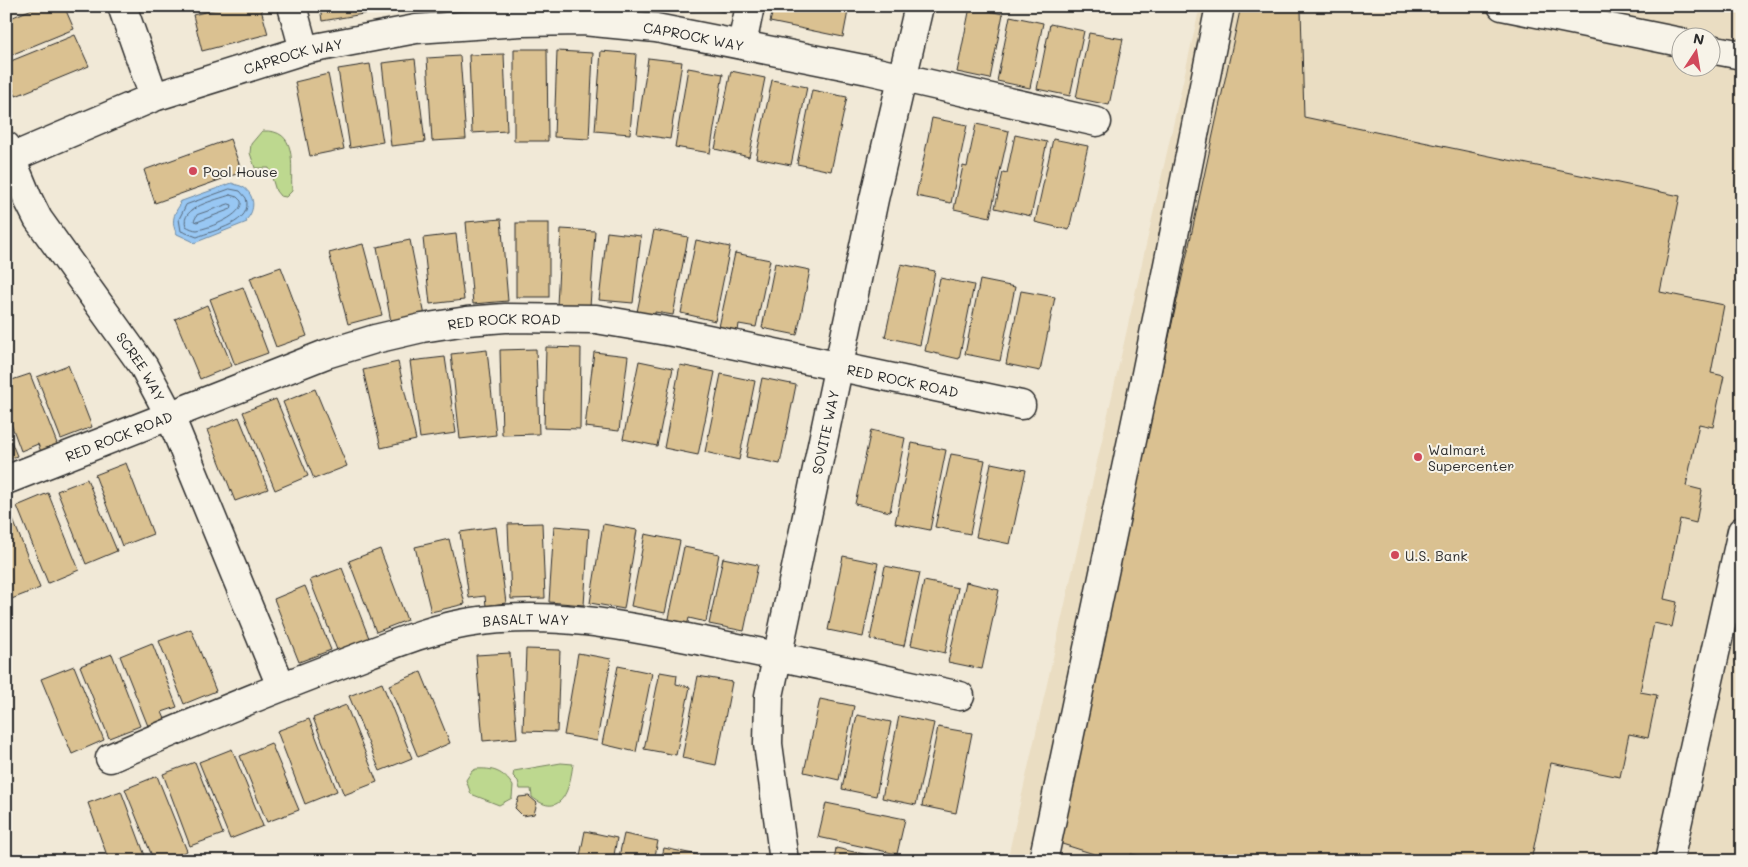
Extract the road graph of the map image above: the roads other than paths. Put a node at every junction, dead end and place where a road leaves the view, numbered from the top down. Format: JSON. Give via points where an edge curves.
{"nodes":[{"id":1,"x":122,"y":6,"type":"edge"},
{"id":2,"x":292,"y":6,"type":"edge"},
{"id":3,"x":750,"y":6,"type":"edge"},
{"id":4,"x":919,"y":6,"type":"edge"},
{"id":5,"x":1220,"y":6,"type":"edge"},
{"id":6,"x":1502,"y":6,"type":"edge"},
{"id":7,"x":521,"y":14,"type":"edge"},
{"id":8,"x":1670,"y":40,"type":"edge"},
{"id":9,"x":742,"y":44,"type":"junction"},
{"id":10,"x":304,"y":50,"type":"junction"},
{"id":11,"x":1720,"y":51,"type":"edge"},
{"id":12,"x":1742,"y":55,"type":"edge"},
{"id":13,"x":902,"y":79,"type":"junction"},
{"id":14,"x":154,"y":97,"type":"junction"},
{"id":15,"x":1097,"y":122,"type":"dead end"},
{"id":16,"x":8,"y":155,"type":"edge"},
{"id":17,"x":838,"y":366,"type":"junction"},
{"id":18,"x":1021,"y":405,"type":"dead end"},
{"id":19,"x":170,"y":416,"type":"junction"},
{"id":20,"x":6,"y":480,"type":"edge"},
{"id":21,"x":1742,"y":531,"type":"edge"},
{"id":22,"x":776,"y":655,"type":"junction"},
{"id":23,"x":281,"y":686,"type":"junction"},
{"id":24,"x":960,"y":696,"type":"dead end"},
{"id":25,"x":110,"y":758,"type":"dead end"},
{"id":26,"x":784,"y":861,"type":"edge"},
{"id":27,"x":1043,"y":861,"type":"edge"},
{"id":28,"x":1669,"y":861,"type":"edge"}],
"edges":[{"from":1,"to":14,"type":"street"},
{"from":2,"to":10,"type":"street"},
{"from":3,"to":9,"type":"street"},
{"from":4,"to":13,"type":"street","name":"SOVITE WAY"},
{"from":5,"to":27,"type":"street"},
{"from":6,"to":8,"type":"street"},
{"from":7,"to":9,"type":"street","name":"CAPROCK WAY","via":[[623,23]]},
{"from":7,"to":10,"type":"street","name":"CAPROCK WAY"},
{"from":9,"to":13,"type":"street","name":"CAPROCK WAY"},
{"from":10,"to":14,"type":"street","name":"CAPROCK WAY"},
{"from":11,"to":12,"type":"street"},
{"from":13,"to":15,"type":"street","name":"CAPROCK WAY"},
{"from":13,"to":17,"type":"street","name":"SOVITE WAY"},
{"from":14,"to":16,"type":"street","name":"CAPROCK WAY"},
{"from":16,"to":19,"type":"street","name":"SCREE WAY","via":[[38,219],[144,367]]},
{"from":17,"to":18,"type":"street","name":"RED ROCK ROAD"},
{"from":17,"to":19,"type":"street","name":"RED ROCK ROAD","via":[[596,319],[505,318],[422,328],[375,339],[326,354]]},
{"from":17,"to":22,"type":"street","name":"SOVITE WAY"},
{"from":19,"to":20,"type":"street","name":"RED ROCK ROAD"},
{"from":19,"to":23,"type":"street","name":"SCREE WAY"},
{"from":21,"to":28,"type":"street"},
{"from":22,"to":23,"type":"street","name":"BASALT WAY","via":[[614,624],[553,617],[512,618],[430,630]]},
{"from":22,"to":24,"type":"street","name":"BASALT WAY"},
{"from":22,"to":26,"type":"street","name":"SOVITE WAY","via":[[767,732]]},
{"from":23,"to":25,"type":"street","name":"BASALT WAY"}]}
